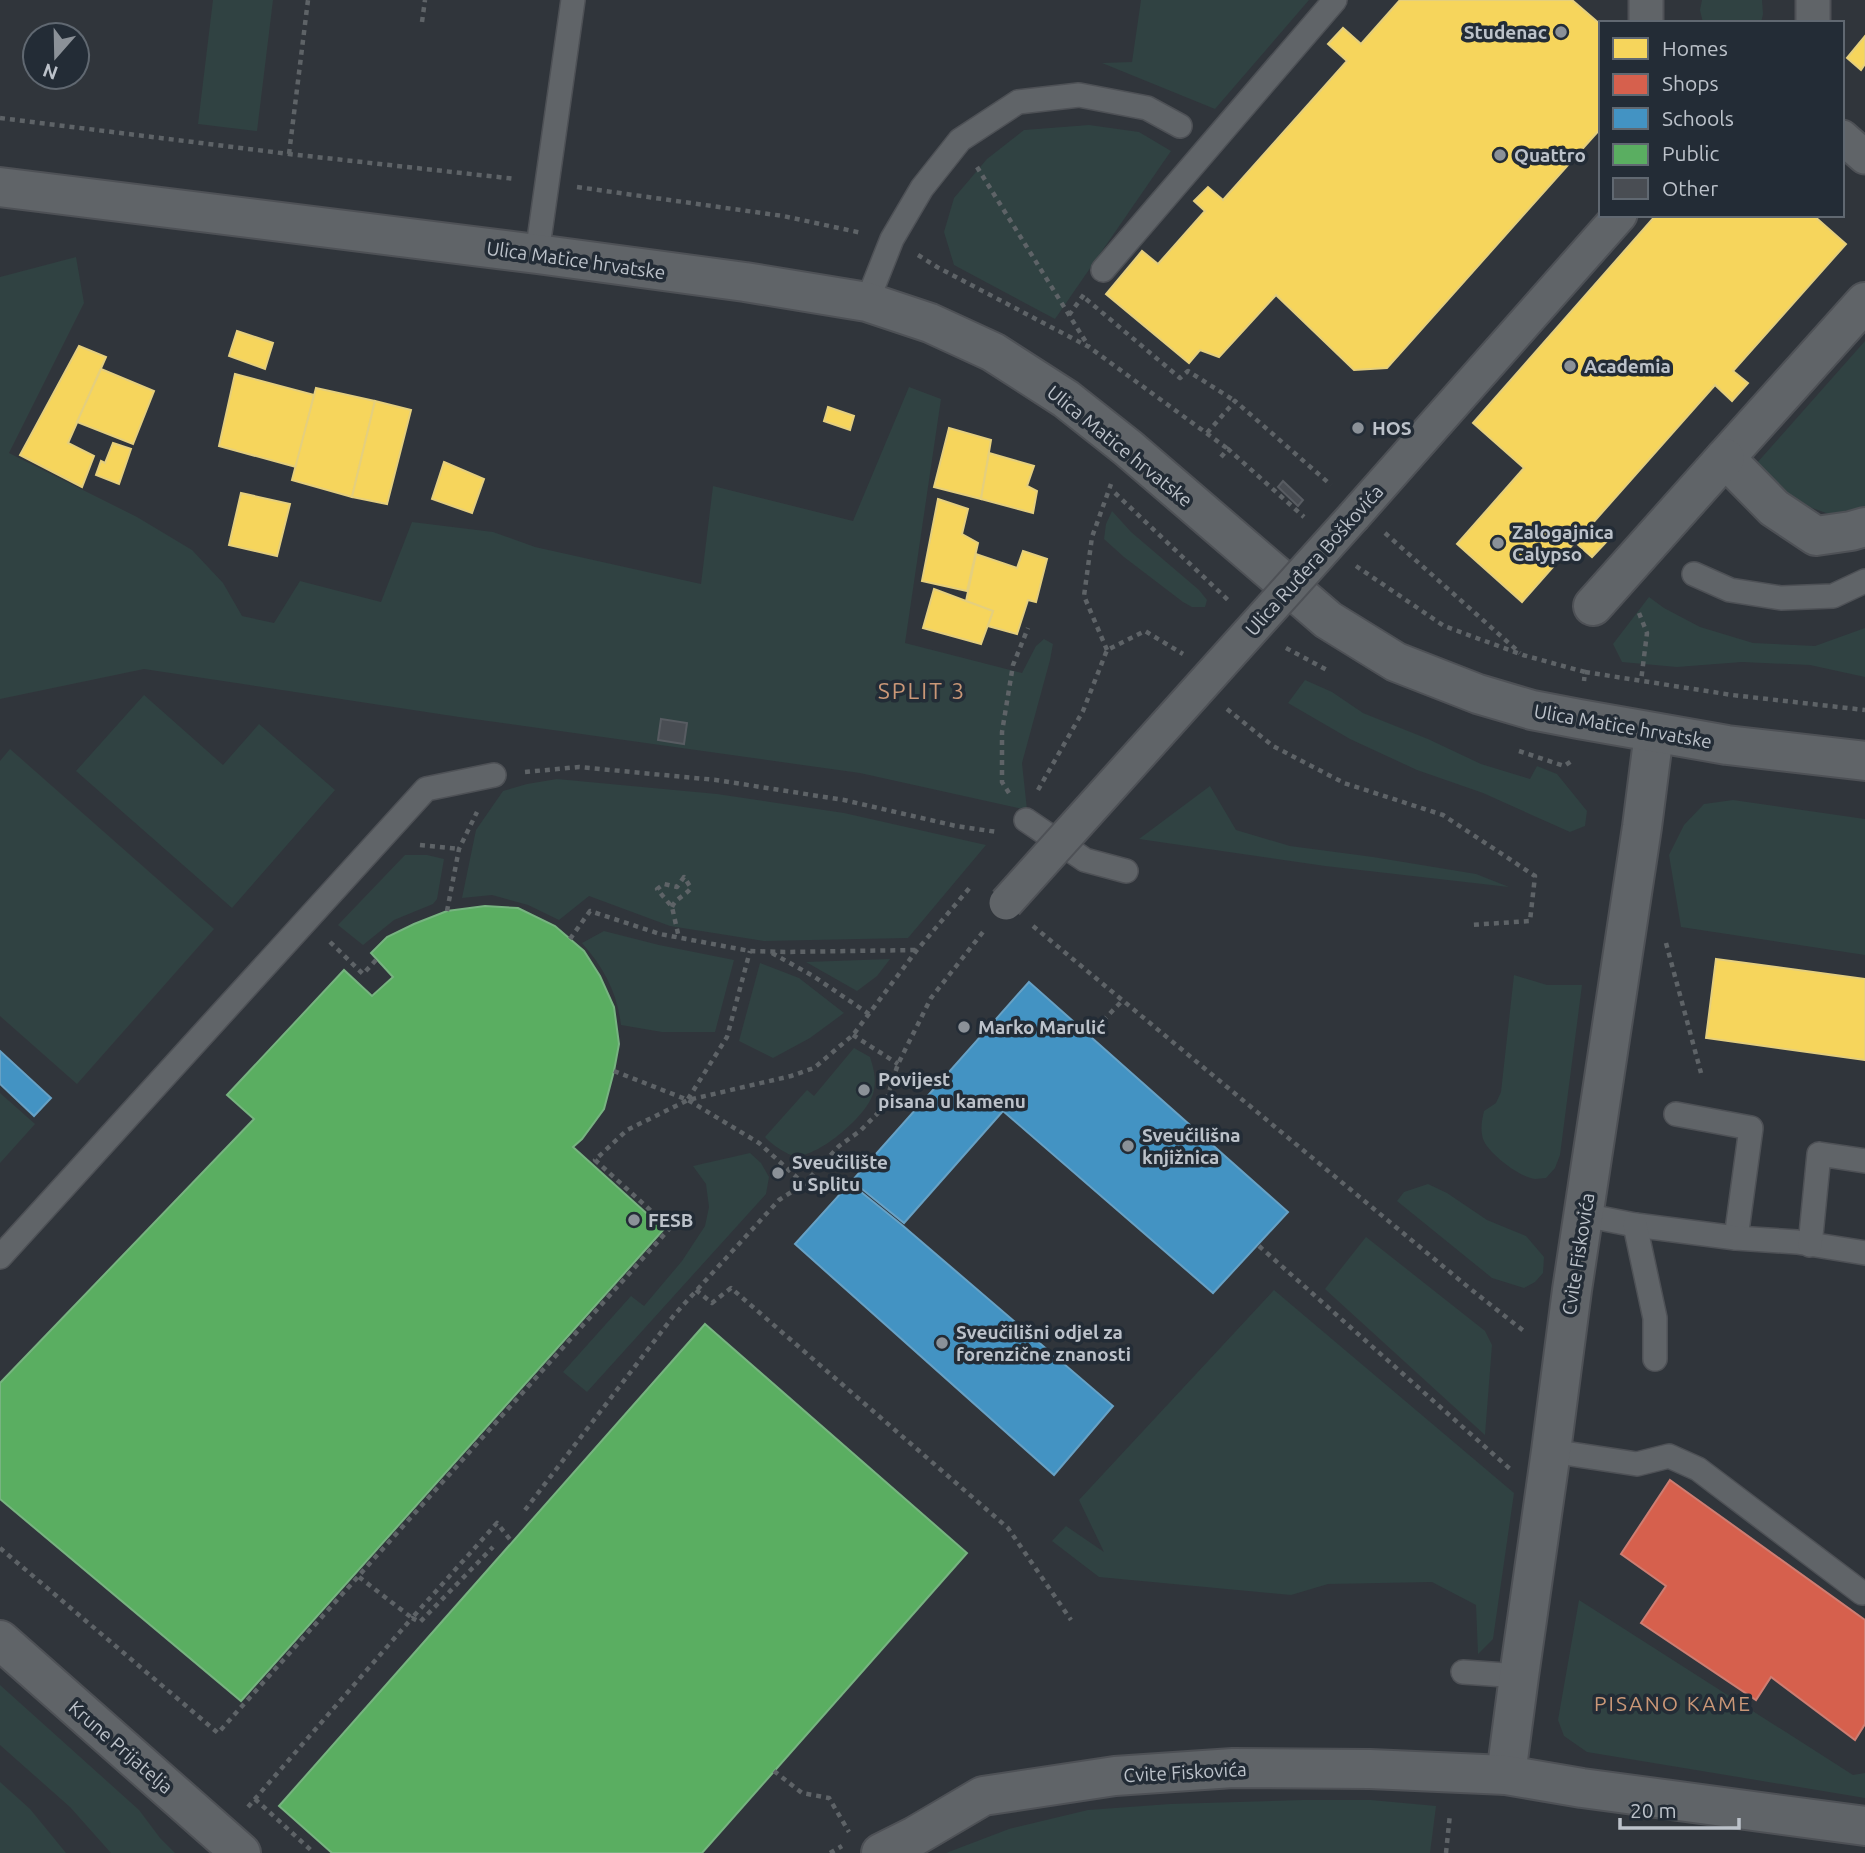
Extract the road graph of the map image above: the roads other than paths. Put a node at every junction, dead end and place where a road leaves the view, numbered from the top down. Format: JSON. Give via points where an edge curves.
{"nodes":[{"id":1,"x":573,"y":0,"type":"edge"},
{"id":2,"x":1335,"y":0,"type":"edge"},
{"id":3,"x":1646,"y":0,"type":"edge"},
{"id":4,"x":1813,"y":0,"type":"edge"},
{"id":5,"x":1646,"y":21,"type":"edge"},
{"id":6,"x":1813,"y":21,"type":"edge"},
{"id":7,"x":1180,"y":126,"type":"dead end"},
{"id":8,"x":1844,"y":139,"type":"edge"},
{"id":9,"x":1865,"y":157,"type":"edge"},
{"id":10,"x":0,"y":187,"type":"edge"},
{"id":11,"x":1618,"y":217,"type":"edge"},
{"id":12,"x":537,"y":254,"type":"junction"},
{"id":13,"x":1103,"y":270,"type":"dead end"},
{"id":14,"x":867,"y":302,"type":"junction"},
{"id":15,"x":1865,"y":302,"type":"edge"},
{"id":16,"x":1725,"y":457,"type":"junction"},
{"id":17,"x":1865,"y":527,"type":"edge"},
{"id":18,"x":1694,"y":574,"type":"dead end"},
{"id":19,"x":1865,"y":581,"type":"edge"},
{"id":20,"x":1593,"y":606,"type":"dead end"},
{"id":21,"x":1654,"y":733,"type":"junction"},
{"id":22,"x":1865,"y":761,"type":"edge"},
{"id":23,"x":494,"y":775,"type":"road end"},
{"id":24,"x":1027,"y":820,"type":"road end"},
{"id":25,"x":1126,"y":871,"type":"dead end"},
{"id":26,"x":1006,"y":903,"type":"road end"},
{"id":27,"x":1676,"y":1114,"type":"dead end"},
{"id":28,"x":1865,"y":1161,"type":"edge"},
{"id":29,"x":1584,"y":1215,"type":"junction"},
{"id":30,"x":1635,"y":1225,"type":"junction"},
{"id":31,"x":1736,"y":1238,"type":"junction"},
{"id":32,"x":1810,"y":1245,"type":"junction"},
{"id":33,"x":1865,"y":1254,"type":"edge"},
{"id":34,"x":0,"y":1257,"type":"edge"},
{"id":35,"x":1655,"y":1359,"type":"dead end"},
{"id":36,"x":1551,"y":1451,"type":"junction"},
{"id":37,"x":1862,"y":1593,"type":"dead end"},
{"id":38,"x":0,"y":1640,"type":"edge"},
{"id":39,"x":1463,"y":1672,"type":"dead end"},
{"id":40,"x":1519,"y":1676,"type":"junction"},
{"id":41,"x":1506,"y":1775,"type":"junction"},
{"id":42,"x":1865,"y":1826,"type":"edge"},
{"id":43,"x":866,"y":1847,"type":"edge"},
{"id":44,"x":241,"y":1853,"type":"edge"}],
"edges":[{"from":1,"to":12,"type":"lane"},
{"from":2,"to":13,"type":"lane"},
{"from":3,"to":5,"type":"street"},
{"from":4,"to":6,"type":"street"},
{"from":7,"to":14,"type":"lane","via":[[1147,108],[1079,95],[1018,102],[960,139],[922,188],[892,239]]},
{"from":8,"to":9,"type":"street"},
{"from":10,"to":12,"type":"street","name":"Ulica Matice hrvatske"},
{"from":11,"to":26,"type":"street","name":"Ulica Ruđera Boškovića","bridge":true},
{"from":12,"to":14,"type":"street","name":"Ulica Matice hrvatske"},
{"from":14,"to":21,"type":"street","name":"Ulica Matice hrvatske","via":[[930,323],[993,352],[1066,399],[1328,620],[1396,662],[1532,710]]},
{"from":15,"to":16,"type":"street"},
{"from":16,"to":17,"type":"street","via":[[1774,508],[1816,536]]},
{"from":16,"to":20,"type":"street"},
{"from":18,"to":19,"type":"lane","via":[[1730,590],[1781,598],[1833,596]]},
{"from":21,"to":22,"type":"street","name":"Ulica Matice hrvatske"},
{"from":21,"to":29,"type":"street","name":"Cvite Fiskovića"},
{"from":23,"to":34,"type":"lane","via":[[426,789]]},
{"from":24,"to":25,"type":"lane","via":[[1084,860]]},
{"from":27,"to":31,"type":"lane","via":[[1751,1128]]},
{"from":28,"to":32,"type":"lane","via":[[1819,1154]]},
{"from":29,"to":30,"type":"lane"},
{"from":29,"to":36,"type":"street","name":"Cvite Fiskovića"},
{"from":30,"to":31,"type":"lane"},
{"from":30,"to":35,"type":"lane","via":[[1655,1318]]},
{"from":31,"to":32,"type":"lane"},
{"from":32,"to":33,"type":"lane"},
{"from":36,"to":37,"type":"lane","via":[[1637,1464],[1669,1456],[1698,1469]]},
{"from":36,"to":40,"type":"street","name":"Cvite Fiskovića"},
{"from":38,"to":44,"type":"street","name":"Krune Prijatelja"},
{"from":39,"to":40,"type":"lane"},
{"from":40,"to":41,"type":"street","name":"Cvite Fiskovića"},
{"from":41,"to":42,"type":"street","name":"Cvite Fiskovića"},
{"from":41,"to":43,"type":"street","name":"Cvite Fiskovića","via":[[1233,1768],[1115,1776],[983,1796],[915,1836]]}]}
